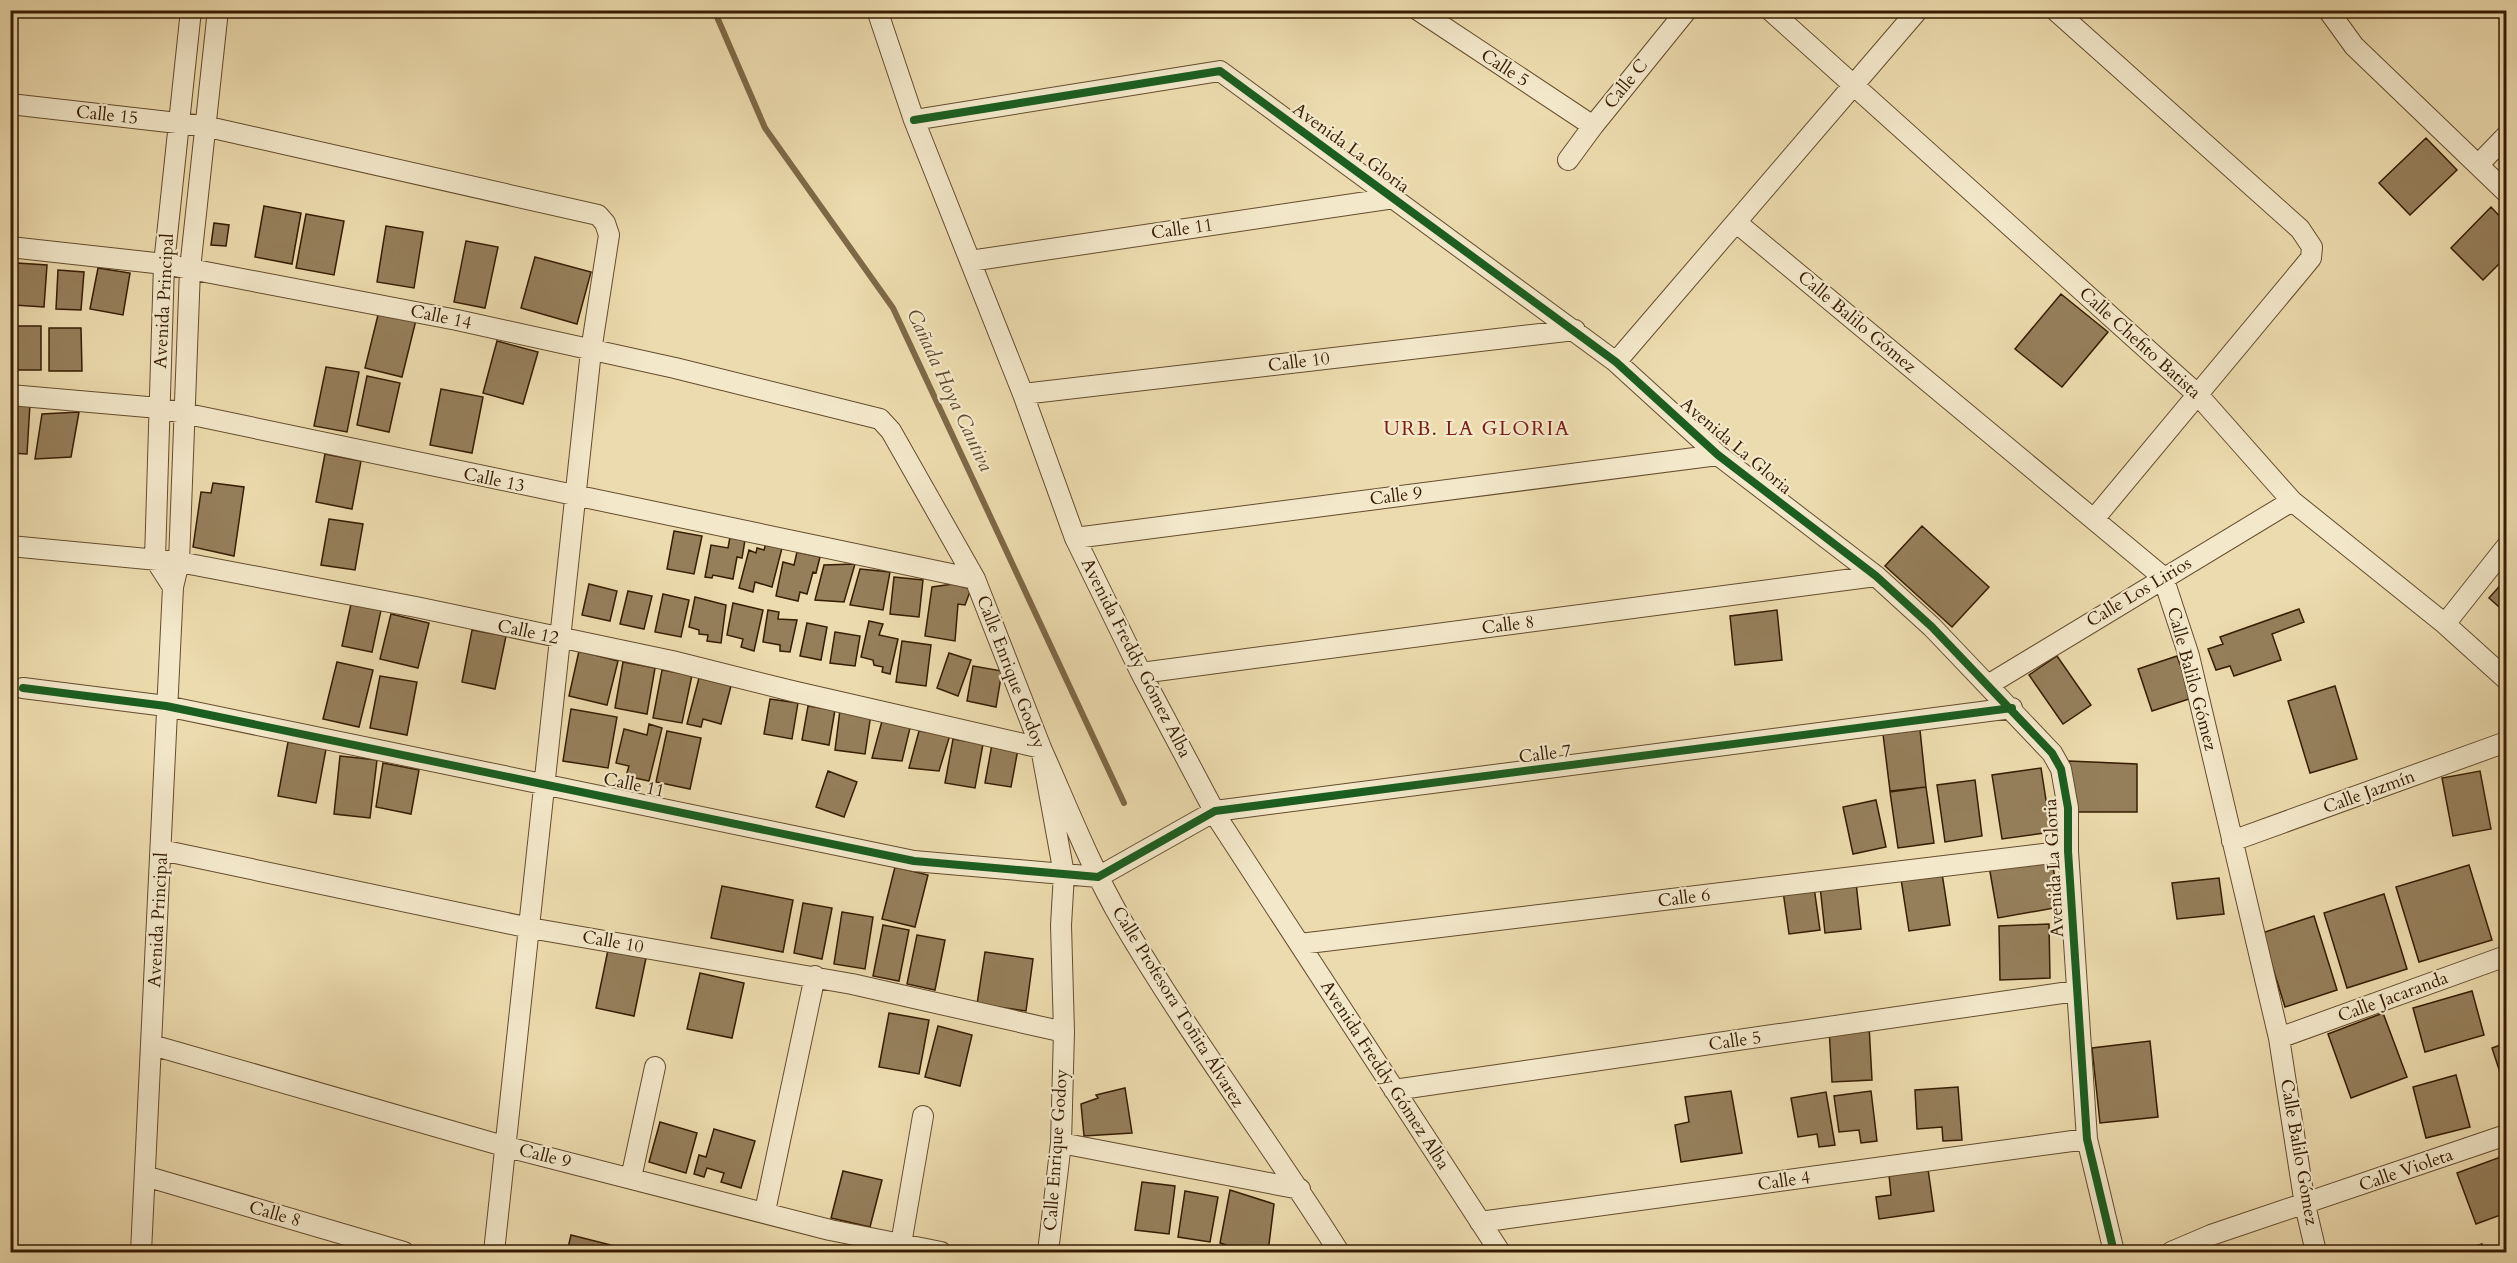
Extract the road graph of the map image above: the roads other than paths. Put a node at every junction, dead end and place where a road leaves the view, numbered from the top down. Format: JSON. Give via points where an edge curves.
{"nodes":[{"id":1,"x":191,"y":10,"type":"edge"},
{"id":2,"x":218,"y":10,"type":"edge"},
{"id":3,"x":877,"y":10,"type":"edge"},
{"id":4,"x":1418,"y":10,"type":"edge"},
{"id":5,"x":1687,"y":10,"type":"edge"},
{"id":6,"x":1770,"y":10,"type":"edge"},
{"id":7,"x":1918,"y":10,"type":"edge"},
{"id":8,"x":2055,"y":10,"type":"edge"},
{"id":9,"x":2328,"y":10,"type":"edge"},
{"id":10,"x":1853,"y":83,"type":"junction"},
{"id":11,"x":10,"y":104,"type":"edge"},
{"id":12,"x":914,"y":120,"type":"junction"},
{"id":13,"x":178,"y":123,"type":"junction"},
{"id":14,"x":204,"y":126,"type":"junction"},
{"id":15,"x":1593,"y":126,"type":"junction"},
{"id":16,"x":2506,"y":136,"type":"edge"},
{"id":17,"x":1568,"y":160,"type":"dead end"},
{"id":18,"x":2478,"y":165,"type":"junction"},
{"id":19,"x":2506,"y":192,"type":"edge"},
{"id":20,"x":1394,"y":198,"type":"junction"},
{"id":21,"x":1737,"y":223,"type":"junction"},
{"id":22,"x":10,"y":247,"type":"edge"},
{"id":23,"x":970,"y":261,"type":"junction"},
{"id":24,"x":164,"y":264,"type":"junction"},
{"id":25,"x":190,"y":269,"type":"junction"},
{"id":26,"x":1575,"y":330,"type":"junction"},
{"id":27,"x":591,"y":351,"type":"junction"},
{"id":28,"x":1616,"y":363,"type":"junction"},
{"id":29,"x":1023,"y":394,"type":"junction"},
{"id":30,"x":2198,"y":394,"type":"junction"},
{"id":31,"x":10,"y":395,"type":"edge"},
{"id":32,"x":159,"y":408,"type":"junction"},
{"id":33,"x":184,"y":413,"type":"junction"},
{"id":34,"x":866,"y":414,"type":"joint"},
{"id":35,"x":1718,"y":455,"type":"junction"},
{"id":36,"x":575,"y":497,"type":"junction"},
{"id":37,"x":2292,"y":501,"type":"junction"},
{"id":38,"x":2094,"y":519,"type":"junction"},
{"id":39,"x":1075,"y":538,"type":"junction"},
{"id":40,"x":10,"y":546,"type":"edge"},
{"id":41,"x":2506,"y":547,"type":"edge"},
{"id":42,"x":154,"y":559,"type":"junction"},
{"id":43,"x":179,"y":562,"type":"junction"},
{"id":44,"x":1876,"y":576,"type":"junction"},
{"id":45,"x":2163,"y":577,"type":"junction"},
{"id":46,"x":975,"y":579,"type":"junction"},
{"id":47,"x":174,"y":587,"type":"junction"},
{"id":48,"x":2445,"y":624,"type":"junction"},
{"id":49,"x":559,"y":639,"type":"junction"},
{"id":50,"x":1141,"y":673,"type":"junction"},
{"id":51,"x":2506,"y":679,"type":"edge"},
{"id":52,"x":1988,"y":685,"type":"junction"},
{"id":53,"x":23,"y":688,"type":"dead end"},
{"id":54,"x":166,"y":706,"type":"junction"},
{"id":55,"x":2012,"y":708,"type":"junction"},
{"id":56,"x":2506,"y":742,"type":"edge"},
{"id":57,"x":1041,"y":748,"type":"junction"},
{"id":58,"x":545,"y":783,"type":"junction"},
{"id":59,"x":1215,"y":811,"type":"junction"},
{"id":60,"x":2232,"y":842,"type":"junction"},
{"id":61,"x":162,"y":850,"type":"junction"},
{"id":62,"x":2068,"y":851,"type":"junction"},
{"id":63,"x":1064,"y":874,"type":"junction"},
{"id":64,"x":1098,"y":876,"type":"junction"},
{"id":65,"x":530,"y":928,"type":"junction"},
{"id":66,"x":1300,"y":944,"type":"junction"},
{"id":67,"x":2506,"y":956,"type":"edge"},
{"id":68,"x":815,"y":976,"type":"junction"},
{"id":69,"x":2076,"y":991,"type":"junction"},
{"id":70,"x":1064,"y":1032,"type":"junction"},
{"id":71,"x":2279,"y":1038,"type":"junction"},
{"id":72,"x":152,"y":1045,"type":"junction"},
{"id":73,"x":655,"y":1067,"type":"dead end"},
{"id":74,"x":1394,"y":1090,"type":"junction"},
{"id":75,"x":923,"y":1116,"type":"dead end"},
{"id":76,"x":2506,"y":1135,"type":"edge"},
{"id":77,"x":2087,"y":1140,"type":"junction"},
{"id":78,"x":1061,"y":1143,"type":"junction"},
{"id":79,"x":507,"y":1147,"type":"junction"},
{"id":80,"x":146,"y":1176,"type":"junction"},
{"id":81,"x":631,"y":1178,"type":"junction"},
{"id":82,"x":1300,"y":1189,"type":"junction"},
{"id":83,"x":2305,"y":1205,"type":"junction"},
{"id":84,"x":765,"y":1211,"type":"junction"},
{"id":85,"x":1480,"y":1222,"type":"junction"},
{"id":86,"x":901,"y":1244,"type":"junction"},
{"id":87,"x":141,"y":1252,"type":"edge"},
{"id":88,"x":404,"y":1252,"type":"edge"},
{"id":89,"x":494,"y":1252,"type":"edge"},
{"id":90,"x":941,"y":1252,"type":"edge"},
{"id":91,"x":1048,"y":1252,"type":"edge"},
{"id":92,"x":1339,"y":1252,"type":"edge"},
{"id":93,"x":1500,"y":1252,"type":"edge"},
{"id":94,"x":2114,"y":1252,"type":"edge"},
{"id":95,"x":2171,"y":1252,"type":"edge"},
{"id":96,"x":2316,"y":1252,"type":"edge"}],
"edges":[{"from":1,"to":13,"type":"street","name":"Avenida Principal"},
{"from":2,"to":14,"type":"street","name":"Avenida Principal"},
{"from":3,"to":12,"type":"street","name":"Avenida Freddy Gómez Alba"},
{"from":4,"to":15,"type":"street","name":"Calle 5"},
{"from":5,"to":15,"type":"street","name":"Calle C"},
{"from":6,"to":10,"type":"street","name":"Calle Chefito Batista"},
{"from":7,"to":10,"type":"street"},
{"from":8,"to":30,"type":"street","via":[[2300,229],[2312,247],[2311,258]]},
{"from":9,"to":18,"type":"street","via":[[2354,46]]},
{"from":10,"to":21,"type":"street"},
{"from":10,"to":30,"type":"street","name":"Calle Chefito Batista"},
{"from":11,"to":13,"type":"street","name":"Calle 15"},
{"from":12,"to":20,"type":"street","name":"Avenida La Gloria","via":[[1220,71]]},
{"from":12,"to":23,"type":"street","name":"Avenida Freddy Gómez Alba"},
{"from":13,"to":14,"type":"street","name":"Calle 15"},
{"from":13,"to":24,"type":"street","name":"Avenida Principal"},
{"from":14,"to":25,"type":"street","name":"Avenida Principal"},
{"from":14,"to":27,"type":"street","name":"Calle 15","via":[[598,215],[609,235]]},
{"from":15,"to":17,"type":"street","name":"Calle C"},
{"from":16,"to":18,"type":"street"},
{"from":18,"to":19,"type":"street"},
{"from":20,"to":23,"type":"street","name":"Calle 11"},
{"from":20,"to":26,"type":"street","name":"Avenida La Gloria"},
{"from":21,"to":28,"type":"street"},
{"from":21,"to":38,"type":"street","name":"Calle Balilo Gómez"},
{"from":22,"to":24,"type":"street","name":"Calle 14"},
{"from":23,"to":29,"type":"street","name":"Avenida Freddy Gómez Alba"},
{"from":24,"to":25,"type":"street","name":"Calle 14"},
{"from":24,"to":32,"type":"street","name":"Avenida Principal"},
{"from":25,"to":27,"type":"street","name":"Calle 14","via":[[456,320]]},
{"from":25,"to":33,"type":"street","name":"Avenida Principal"},
{"from":26,"to":28,"type":"street","name":"Avenida La Gloria"},
{"from":26,"to":29,"type":"street","name":"Calle 10"},
{"from":27,"to":34,"type":"street","name":"Calle 14"},
{"from":27,"to":36,"type":"street","name":"Calle 15"},
{"from":28,"to":35,"type":"street","name":"Avenida La Gloria"},
{"from":29,"to":39,"type":"street","name":"Avenida Freddy Gómez Alba"},
{"from":30,"to":37,"type":"street","name":"Calle Chefito Batista"},
{"from":30,"to":38,"type":"street"},
{"from":31,"to":32,"type":"street","name":"Calle 13"},
{"from":32,"to":33,"type":"street","name":"Calle 13"},
{"from":32,"to":42,"type":"street","name":"Avenida Principal"},
{"from":33,"to":36,"type":"street","name":"Calle 13"},
{"from":33,"to":43,"type":"street","name":"Avenida Principal"},
{"from":34,"to":46,"type":"street","name":"Calle Enrique Godoy","via":[[880,419],[891,431]]},
{"from":35,"to":39,"type":"street","name":"Calle 9"},
{"from":35,"to":44,"type":"street","name":"Avenida La Gloria"},
{"from":36,"to":46,"type":"street","name":"Calle 13"},
{"from":36,"to":49,"type":"street","name":"Calle 15"},
{"from":37,"to":45,"type":"street","name":"Calle Los Lirios"},
{"from":37,"to":48,"type":"street","name":"Calle Chefito Batista"},
{"from":38,"to":45,"type":"street","name":"Calle Balilo Gómez"},
{"from":39,"to":50,"type":"street","name":"Avenida Freddy Gómez Alba"},
{"from":40,"to":42,"type":"street","name":"Calle 12"},
{"from":41,"to":48,"type":"street"},
{"from":42,"to":43,"type":"street","name":"Calle 12"},
{"from":42,"to":47,"type":"street"},
{"from":43,"to":47,"type":"street","name":"Avenida Principal"},
{"from":43,"to":49,"type":"street","name":"Calle 12"},
{"from":44,"to":50,"type":"street","name":"Calle 8"},
{"from":44,"to":52,"type":"street","name":"Avenida La Gloria"},
{"from":45,"to":52,"type":"street","name":"Calle Los Lirios"},
{"from":45,"to":60,"type":"street","name":"Calle Balilo Gómez","via":[[2189,656]]},
{"from":46,"to":57,"type":"street","name":"Calle Enrique Godoy"},
{"from":47,"to":54,"type":"street","name":"Avenida Principal"},
{"from":48,"to":51,"type":"street","name":"Calle Chefito Batista"},
{"from":49,"to":57,"type":"street","name":"Calle 12","via":[[672,661]]},
{"from":49,"to":58,"type":"street","name":"Calle 15"},
{"from":50,"to":59,"type":"street","name":"Avenida Freddy Gómez Alba"},
{"from":52,"to":55,"type":"street","name":"Avenida La Gloria"},
{"from":53,"to":54,"type":"street","name":"Calle 11"},
{"from":54,"to":58,"type":"street","name":"Calle 11"},
{"from":54,"to":61,"type":"street","name":"Avenida Principal"},
{"from":55,"to":59,"type":"street","name":"Calle 7"},
{"from":55,"to":62,"type":"street","name":"Avenida La Gloria","via":[[2052,753],[2061,769],[2068,808]]},
{"from":56,"to":60,"type":"street","name":"Calle Jazmín"},
{"from":57,"to":63,"type":"street","name":"Calle Enrique Godoy"},
{"from":57,"to":64,"type":"street","name":"Calle Profesora Toñita Álvarez"},
{"from":58,"to":63,"type":"street","name":"Calle 11","via":[[914,861]]},
{"from":58,"to":65,"type":"street","name":"Calle 15"},
{"from":59,"to":64,"type":"street","name":"Calle 7"},
{"from":59,"to":66,"type":"street","name":"Avenida Freddy Gómez Alba"},
{"from":60,"to":71,"type":"street","name":"Calle Balilo Gómez"},
{"from":61,"to":65,"type":"street","name":"Calle 10"},
{"from":61,"to":72,"type":"street","name":"Avenida Principal"},
{"from":62,"to":66,"type":"street","name":"Calle 6"},
{"from":62,"to":69,"type":"street","name":"Avenida La Gloria"},
{"from":63,"to":64,"type":"street","name":"Calle 11"},
{"from":63,"to":70,"type":"street","name":"Calle Enrique Godoy"},
{"from":64,"to":82,"type":"street","name":"Calle Profesora Toñita Álvarez","via":[[1191,1032]]},
{"from":65,"to":68,"type":"street","name":"Calle 10"},
{"from":65,"to":79,"type":"street","name":"Calle 15"},
{"from":66,"to":74,"type":"street","name":"Avenida Freddy Gómez Alba"},
{"from":67,"to":71,"type":"street","name":"Calle Jacaranda"},
{"from":68,"to":70,"type":"street","name":"Calle 10"},
{"from":68,"to":84,"type":"street"},
{"from":69,"to":74,"type":"street","name":"Calle 5"},
{"from":69,"to":77,"type":"street","name":"Avenida La Gloria"},
{"from":70,"to":78,"type":"street","name":"Calle Enrique Godoy"},
{"from":71,"to":83,"type":"street","name":"Calle Balilo Gómez"},
{"from":72,"to":79,"type":"street","name":"Calle 9"},
{"from":72,"to":80,"type":"street","name":"Avenida Principal"},
{"from":73,"to":81,"type":"street"},
{"from":74,"to":85,"type":"street","name":"Avenida Freddy Gómez Alba"},
{"from":75,"to":86,"type":"street"},
{"from":76,"to":83,"type":"street","name":"Calle Violeta"},
{"from":77,"to":85,"type":"street","name":"Calle 4"},
{"from":77,"to":94,"type":"street","name":"Avenida La Gloria"},
{"from":78,"to":82,"type":"street"},
{"from":78,"to":91,"type":"street","name":"Calle Enrique Godoy"},
{"from":79,"to":81,"type":"street","name":"Calle 9"},
{"from":79,"to":89,"type":"street","name":"Calle 15"},
{"from":80,"to":87,"type":"street","name":"Avenida Principal"},
{"from":80,"to":88,"type":"street","name":"Calle 8"},
{"from":81,"to":84,"type":"street","name":"Calle 9"},
{"from":82,"to":92,"type":"street","name":"Calle Profesora Toñita Álvarez"},
{"from":83,"to":95,"type":"street","name":"Calle Violeta"},
{"from":83,"to":96,"type":"street","name":"Calle Balilo Gómez"},
{"from":84,"to":86,"type":"street","name":"Calle 9","via":[[830,1230]]},
{"from":85,"to":93,"type":"street","name":"Avenida Freddy Gómez Alba"},
{"from":86,"to":90,"type":"street","name":"Calle 9"}]}
